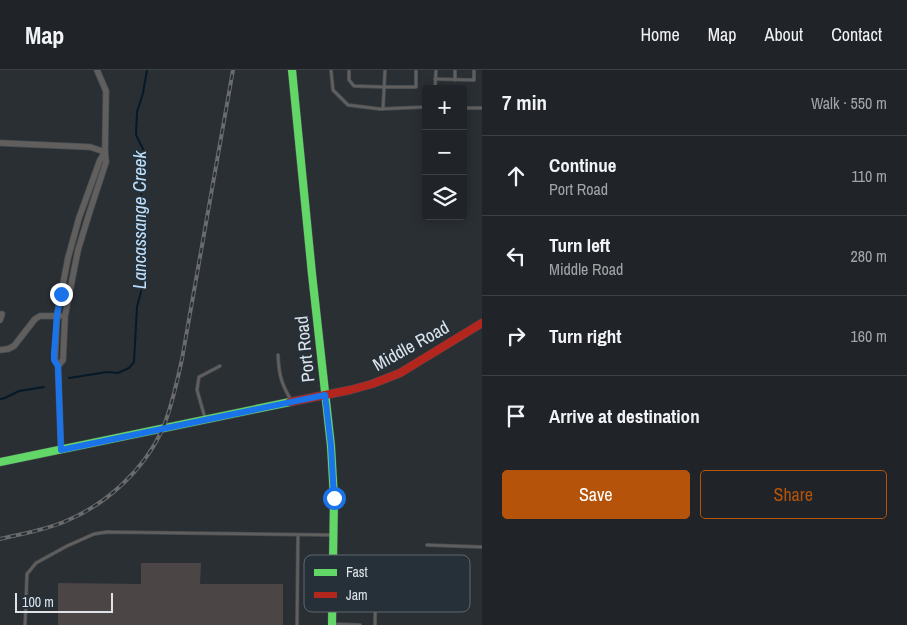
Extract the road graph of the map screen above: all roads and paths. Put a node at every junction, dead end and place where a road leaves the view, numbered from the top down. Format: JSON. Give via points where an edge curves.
{"nodes":[{"id":1,"x":97,"y":70,"type":"edge"},
{"id":2,"x":292,"y":70,"type":"edge"},
{"id":3,"x":331,"y":70,"type":"edge"},
{"id":4,"x":349,"y":70,"type":"edge"},
{"id":5,"x":385,"y":70,"type":"edge"},
{"id":6,"x":416,"y":70,"type":"edge"},
{"id":7,"x":436,"y":70,"type":"edge"},
{"id":8,"x":455,"y":70,"type":"edge"},
{"id":9,"x":474,"y":70,"type":"edge"},
{"id":10,"x":435,"y":79,"type":"junction"},
{"id":11,"x":455,"y":80,"type":"junction"},
{"id":12,"x":435,"y":85,"type":"edge"},
{"id":13,"x":384,"y":88,"type":"junction"},
{"id":14,"x":422,"y":107,"type":"edge"},
{"id":15,"x":467,"y":108,"type":"edge"},
{"id":16,"x":482,"y":108,"type":"edge"},
{"id":17,"x":383,"y":109,"type":"junction"},
{"id":18,"x":0,"y":143,"type":"edge"},
{"id":19,"x":105,"y":152,"type":"junction"},
{"id":20,"x":57,"y":315,"type":"junction"},
{"id":21,"x":65,"y":316,"type":"junction"},
{"id":22,"x":482,"y":323,"type":"edge"},
{"id":23,"x":0,"y":350,"type":"edge"},
{"id":24,"x":278,"y":355,"type":"dead end"},
{"id":25,"x":58,"y":366,"type":"junction"},
{"id":26,"x":220,"y":366,"type":"dead end"},
{"id":27,"x":325,"y":395,"type":"junction"},
{"id":28,"x":291,"y":402,"type":"junction"},
{"id":29,"x":205,"y":420,"type":"junction"},
{"id":30,"x":61,"y":450,"type":"junction"},
{"id":31,"x":0,"y":462,"type":"edge"},
{"id":32,"x":298,"y":535,"type":"junction"},
{"id":33,"x":334,"y":535,"type":"junction"},
{"id":34,"x":427,"y":546,"type":"dead end"},
{"id":35,"x":482,"y":547,"type":"edge"},
{"id":36,"x":334,"y":555,"type":"edge"},
{"id":37,"x":375,"y":612,"type":"edge"},
{"id":38,"x":332,"y":624,"type":"edge"},
{"id":39,"x":25,"y":625,"type":"edge"},
{"id":40,"x":297,"y":625,"type":"edge"},
{"id":41,"x":360,"y":625,"type":"edge"},
{"id":42,"x":375,"y":625,"type":"edge"}],
"edges":[{"from":1,"to":19,"type":"street","via":[[106,91]]},
{"from":2,"to":27,"type":"main road","name":"Port Road"},
{"from":3,"to":17,"type":"lane","via":[[332,90],[348,105]]},
{"from":4,"to":13,"type":"lane","via":[[349,80],[354,86]]},
{"from":5,"to":13,"type":"lane"},
{"from":6,"to":13,"type":"lane","via":[[416,87]]},
{"from":7,"to":10,"type":"lane"},
{"from":8,"to":11,"type":"lane"},
{"from":9,"to":11,"type":"lane","via":[[474,80]]},
{"from":10,"to":11,"type":"lane"},
{"from":10,"to":12,"type":"lane"},
{"from":13,"to":17,"type":"lane"},
{"from":14,"to":17,"type":"lane"},
{"from":15,"to":16,"type":"lane"},
{"from":18,"to":19,"type":"street","via":[[90,148]]},
{"from":19,"to":20,"type":"street","via":[[79,218]]},
{"from":19,"to":21,"type":"street","via":[[106,162],[78,250]]},
{"from":20,"to":21,"type":"street"},
{"from":20,"to":23,"type":"street","via":[[35,319],[14,346]]},
{"from":20,"to":25,"type":"street","via":[[54,360]]},
{"from":21,"to":25,"type":"street","via":[[62,360]]},
{"from":22,"to":27,"type":"main road","name":"Middle Road","via":[[400,373],[362,387]]},
{"from":24,"to":28,"type":"lane","via":[[282,386]]},
{"from":25,"to":30,"type":"street"},
{"from":26,"to":29,"type":"lane","via":[[199,378],[197,390]]},
{"from":27,"to":28,"type":"main road","name":"Middle Road"},
{"from":27,"to":33,"type":"main road","name":"Port Road","via":[[331,446]]},
{"from":28,"to":29,"type":"main road","name":"Middle Road"},
{"from":29,"to":30,"type":"main road","name":"Middle Road"},
{"from":30,"to":31,"type":"main road","name":"Middle Road"},
{"from":32,"to":33,"type":"lane"},
{"from":32,"to":39,"type":"lane","via":[[94,534],[36,564],[27,574]]},
{"from":32,"to":40,"type":"lane"},
{"from":33,"to":36,"type":"main road","name":"Port Road"},
{"from":34,"to":35,"type":"lane"},
{"from":37,"to":42,"type":"lane"},
{"from":38,"to":41,"type":"lane"}]}
